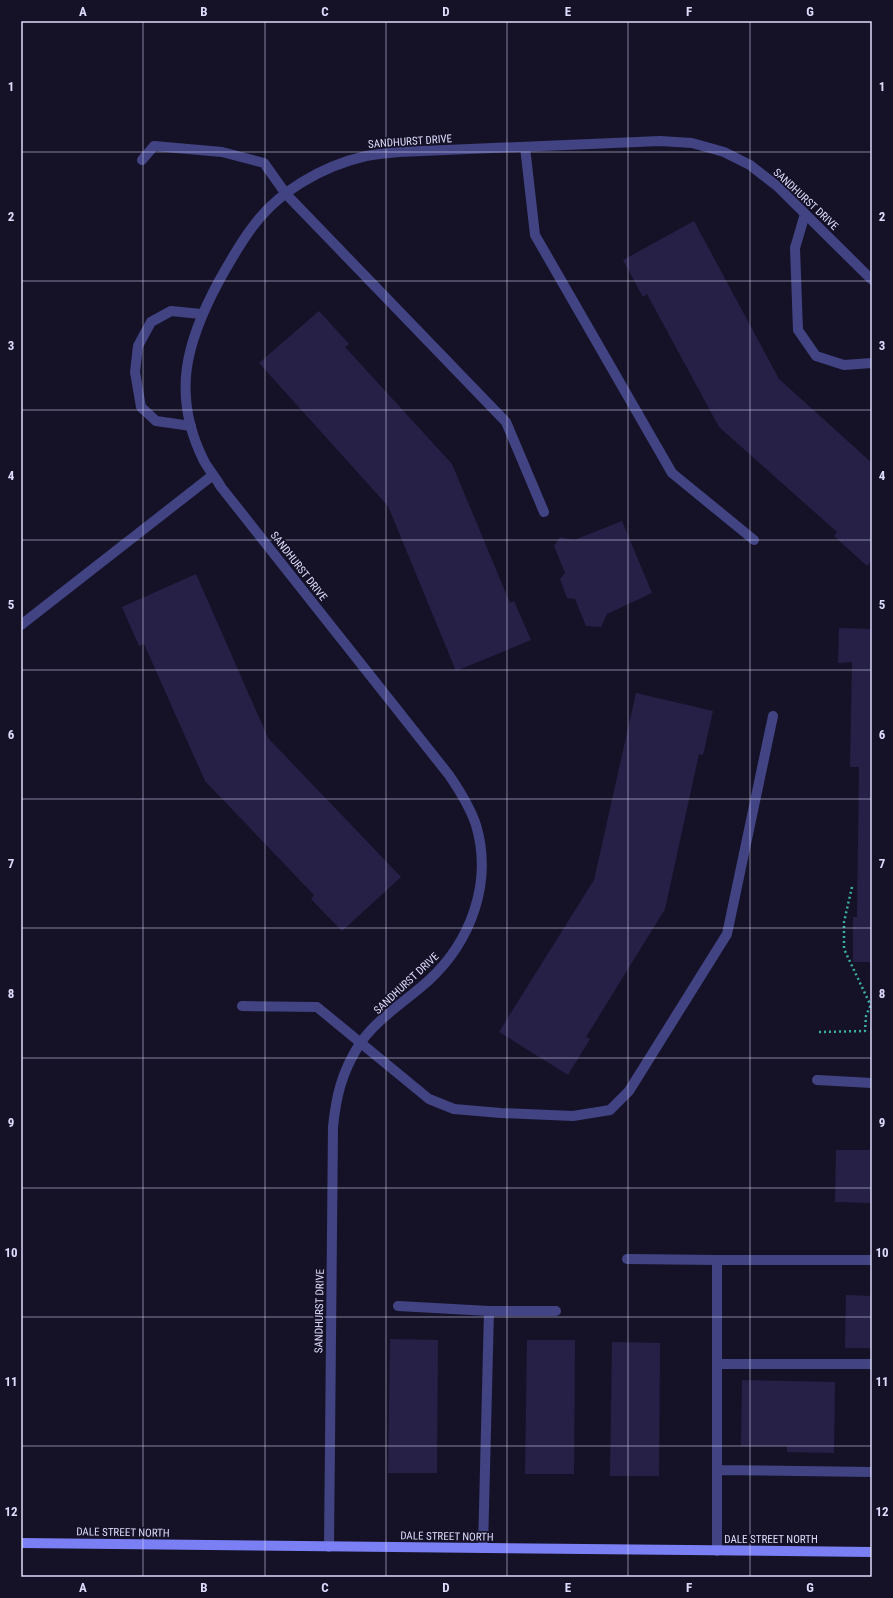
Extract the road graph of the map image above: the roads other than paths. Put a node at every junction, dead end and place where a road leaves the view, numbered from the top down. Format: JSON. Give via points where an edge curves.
{"nodes":[{"id":1,"x":525,"y":147,"type":"junction"},
{"id":2,"x":142,"y":160,"type":"dead end"},
{"id":3,"x":286,"y":194,"type":"junction"},
{"id":4,"x":805,"y":214,"type":"junction"},
{"id":5,"x":872,"y":280,"type":"edge"},
{"id":6,"x":201,"y":314,"type":"junction"},
{"id":7,"x":872,"y":363,"type":"edge"},
{"id":8,"x":191,"y":426,"type":"junction"},
{"id":9,"x":213,"y":475,"type":"junction"},
{"id":10,"x":544,"y":512,"type":"dead end"},
{"id":11,"x":754,"y":540,"type":"dead end"},
{"id":12,"x":21,"y":625,"type":"edge"},
{"id":13,"x":773,"y":716,"type":"dead end"},
{"id":14,"x":242,"y":1006,"type":"dead end"},
{"id":15,"x":360,"y":1044,"type":"junction"},
{"id":16,"x":817,"y":1080,"type":"dead end"},
{"id":17,"x":872,"y":1083,"type":"edge"},
{"id":18,"x":627,"y":1259,"type":"dead end"},
{"id":19,"x":717,"y":1260,"type":"junction"},
{"id":20,"x":872,"y":1260,"type":"edge"},
{"id":21,"x":398,"y":1306,"type":"dead end"},
{"id":22,"x":489,"y":1311,"type":"junction"},
{"id":23,"x":556,"y":1311,"type":"dead end"},
{"id":24,"x":717,"y":1364,"type":"junction"},
{"id":25,"x":872,"y":1364,"type":"edge"},
{"id":26,"x":717,"y":1470,"type":"junction"},
{"id":27,"x":872,"y":1472,"type":"edge"},
{"id":28,"x":21,"y":1542,"type":"edge"},
{"id":29,"x":329,"y":1547,"type":"junction"},
{"id":30,"x":483,"y":1548,"type":"junction"},
{"id":31,"x":717,"y":1551,"type":"junction"},
{"id":32,"x":872,"y":1552,"type":"edge"}],
"edges":[{"from":1,"to":3,"type":"street","name":"SANDHURST DRIVE","via":[[399,152],[366,156],[331,167]]},
{"from":1,"to":4,"type":"street","name":"SANDHURST DRIVE","via":[[660,141],[692,143],[724,152],[750,165],[777,186]]},
{"from":1,"to":11,"type":"street","via":[[535,235],[672,473]]},
{"from":2,"to":3,"type":"street","via":[[154,146],[222,152],[264,163]]},
{"from":3,"to":6,"type":"street","name":"SANDHURST DRIVE","via":[[251,228]]},
{"from":3,"to":10,"type":"street","via":[[506,422]]},
{"from":4,"to":5,"type":"street","name":"SANDHURST DRIVE"},
{"from":4,"to":7,"type":"street","via":[[795,248],[798,330],[816,356],[844,365]]},
{"from":6,"to":8,"type":"street","name":"SANDHURST DRIVE","via":[[190,345],[186,372],[186,402]]},
{"from":6,"to":8,"type":"street","via":[[171,311],[151,322],[138,346],[135,372],[141,407],[156,421]]},
{"from":8,"to":9,"type":"street","name":"SANDHURST DRIVE"},
{"from":9,"to":12,"type":"street"},
{"from":9,"to":15,"type":"street","name":"SANDHURST DRIVE","via":[[449,775],[464,797],[476,826],[481,855],[480,886],[474,914],[462,941],[446,964],[385,1017]]},
{"from":13,"to":15,"type":"street","via":[[727,934],[629,1091],[610,1110],[573,1116],[454,1108],[430,1099]]},
{"from":14,"to":15,"type":"street","via":[[317,1007]]},
{"from":15,"to":29,"type":"street","name":"SANDHURST DRIVE","via":[[345,1071],[336,1100],[333,1127]]},
{"from":16,"to":17,"type":"street"},
{"from":18,"to":19,"type":"street"},
{"from":19,"to":20,"type":"street"},
{"from":19,"to":24,"type":"street"},
{"from":21,"to":22,"type":"street"},
{"from":22,"to":23,"type":"street"},
{"from":22,"to":30,"type":"street"},
{"from":24,"to":25,"type":"street"},
{"from":24,"to":26,"type":"street"},
{"from":26,"to":27,"type":"street"},
{"from":26,"to":31,"type":"street"},
{"from":28,"to":29,"type":"main road","name":"DALE STREET NORTH"},
{"from":29,"to":30,"type":"main road","name":"DALE STREET NORTH"},
{"from":30,"to":31,"type":"main road","name":"DALE STREET NORTH"},
{"from":31,"to":32,"type":"main road","name":"DALE STREET NORTH"}]}
